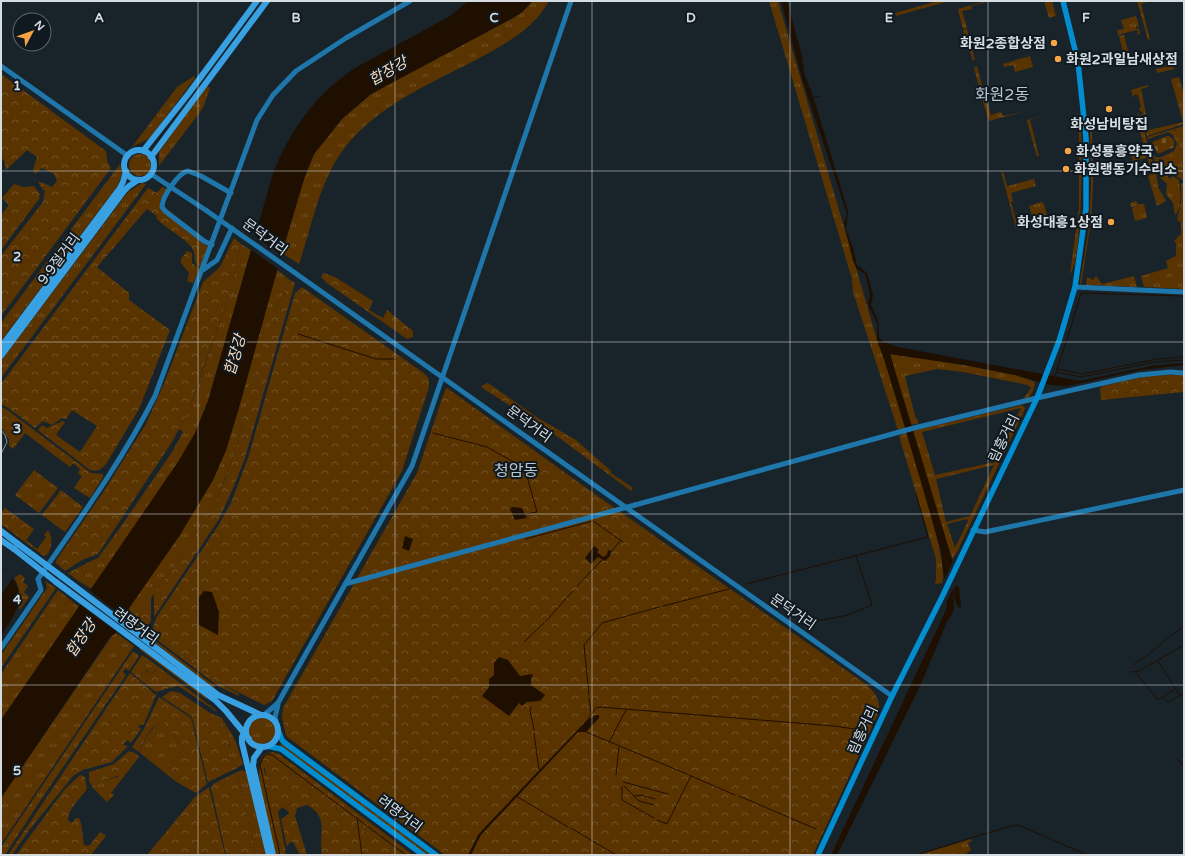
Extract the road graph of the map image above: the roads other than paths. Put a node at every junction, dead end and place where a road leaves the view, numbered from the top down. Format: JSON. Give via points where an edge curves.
{"nodes":[{"id":1,"x":257,"y":1,"type":"edge"},
{"id":2,"x":267,"y":1,"type":"edge"},
{"id":3,"x":410,"y":1,"type":"edge"},
{"id":4,"x":570,"y":1,"type":"edge"},
{"id":5,"x":1063,"y":1,"type":"edge"},
{"id":6,"x":1,"y":66,"type":"edge"},
{"id":7,"x":143,"y":151,"type":"junction"},
{"id":8,"x":128,"y":156,"type":"junction"},
{"id":9,"x":151,"y":157,"type":"junction"},
{"id":10,"x":126,"y":171,"type":"junction"},
{"id":11,"x":151,"y":174,"type":"junction"},
{"id":12,"x":138,"y":180,"type":"junction"},
{"id":13,"x":172,"y":186,"type":"junction"},
{"id":14,"x":230,"y":193,"type":"junction"},
{"id":15,"x":232,"y":228,"type":"junction"},
{"id":16,"x":212,"y":245,"type":"junction"},
{"id":17,"x":202,"y":270,"type":"junction"},
{"id":18,"x":1075,"y":287,"type":"junction"},
{"id":19,"x":1184,"y":292,"type":"edge"},
{"id":20,"x":1,"y":347,"type":"edge"},
{"id":21,"x":1,"y":356,"type":"edge"},
{"id":22,"x":1184,"y":373,"type":"edge"},
{"id":23,"x":442,"y":377,"type":"junction"},
{"id":24,"x":1037,"y":398,"type":"junction"},
{"id":25,"x":1184,"y":490,"type":"edge"},
{"id":26,"x":973,"y":530,"type":"junction"},
{"id":27,"x":1,"y":531,"type":"edge"},
{"id":28,"x":1,"y":540,"type":"edge"},
{"id":29,"x":16,"y":546,"type":"junction"},
{"id":30,"x":345,"y":584,"type":"junction"},
{"id":31,"x":138,"y":638,"type":"junction"},
{"id":32,"x":1,"y":648,"type":"edge"},
{"id":33,"x":892,"y":696,"type":"junction"},
{"id":34,"x":278,"y":703,"type":"junction"},
{"id":35,"x":262,"y":715,"type":"junction"},
{"id":36,"x":248,"y":724,"type":"junction"},
{"id":37,"x":278,"y":728,"type":"junction"},
{"id":38,"x":244,"y":733,"type":"junction"},
{"id":39,"x":249,"y":740,"type":"junction"},
{"id":40,"x":265,"y":746,"type":"junction"},
{"id":41,"x":269,"y":855,"type":"edge"},
{"id":42,"x":273,"y":855,"type":"edge"},
{"id":43,"x":423,"y":855,"type":"edge"},
{"id":44,"x":436,"y":855,"type":"edge"},
{"id":45,"x":818,"y":855,"type":"edge"}],
"edges":[{"from":1,"to":7,"type":"highway"},
{"from":2,"to":9,"type":"highway"},
{"from":3,"to":14,"type":"street","via":[[323,52],[296,71],[278,90],[258,120]]},
{"from":4,"to":23,"type":"street"},
{"from":5,"to":18,"type":"main road","name":"림흥거리","via":[[1078,62],[1086,138],[1086,209]]},
{"from":6,"to":8,"type":"street"},
{"from":7,"to":8,"type":"highway","via":[[135,151]]},
{"from":7,"to":9,"type":"highway"},
{"from":8,"to":10,"type":"highway","via":[[124,163]]},
{"from":9,"to":11,"type":"highway","via":[[154,166]]},
{"from":10,"to":12,"type":"highway","via":[[131,178]]},
{"from":10,"to":20,"type":"highway","name":"9·9절거리","via":[[120,188]]},
{"from":11,"to":12,"type":"highway","via":[[148,178]]},
{"from":11,"to":13,"type":"street","name":"문덕거리"},
{"from":12,"to":21,"type":"highway","name":"9·9절거리","via":[[129,186]]},
{"from":13,"to":14,"type":"street","via":[[181,174],[188,171]]},
{"from":13,"to":15,"type":"street","name":"문덕거리","bridge":true},
{"from":13,"to":16,"type":"street","via":[[164,198],[162,208]]},
{"from":14,"to":16,"type":"street"},
{"from":15,"to":17,"type":"street","via":[[217,260]]},
{"from":15,"to":23,"type":"street","name":"문덕거리","bridge":true},
{"from":16,"to":17,"type":"street"},
{"from":17,"to":32,"type":"street","via":[[154,396],[139,426],[96,495],[38,579],[41,590]]},
{"from":18,"to":19,"type":"street"},
{"from":18,"to":24,"type":"main road","name":"림흥거리"},
{"from":22,"to":24,"type":"street","via":[[1139,375]]},
{"from":23,"to":30,"type":"street","via":[[412,466]]},
{"from":23,"to":33,"type":"street","name":"문덕거리"},
{"from":24,"to":26,"type":"main road","name":"림흥거리"},
{"from":24,"to":30,"type":"street","bridge":true,"via":[[906,430]]},
{"from":25,"to":26,"type":"street","via":[[985,532]]},
{"from":26,"to":33,"type":"main road","name":"림흥거리"},
{"from":27,"to":29,"type":"highway","name":"려명거리"},
{"from":28,"to":29,"type":"highway","name":"려명거리"},
{"from":29,"to":31,"type":"highway","name":"려명거리","bridge":true,"via":[[69,582]]},
{"from":29,"to":31,"type":"highway","name":"려명거리","bridge":true,"via":[[56,582]]},
{"from":30,"to":34,"type":"street"},
{"from":31,"to":35,"type":"highway","name":"려명거리","via":[[218,695]]},
{"from":31,"to":38,"type":"highway","name":"려명거리","via":[[215,700]]},
{"from":33,"to":45,"type":"main road","name":"림흥거리"},
{"from":34,"to":35,"type":"street"},
{"from":34,"to":37,"type":"street","via":[[275,716]]},
{"from":35,"to":36,"type":"highway","via":[[251,719]]},
{"from":35,"to":37,"type":"highway","via":[[272,718]]},
{"from":36,"to":38,"type":"highway"},
{"from":36,"to":39,"type":"highway"},
{"from":37,"to":40,"type":"highway","via":[[275,740]]},
{"from":37,"to":44,"type":"main road","name":"려명거리","via":[[285,743]]},
{"from":38,"to":39,"type":"highway","name":"려명거리"},
{"from":38,"to":41,"type":"highway","via":[[242,744]]},
{"from":39,"to":40,"type":"highway","via":[[257,746]]},
{"from":40,"to":42,"type":"highway","via":[[254,758],[253,766]]},
{"from":40,"to":43,"type":"main road","name":"려명거리","via":[[281,749]]}]}
